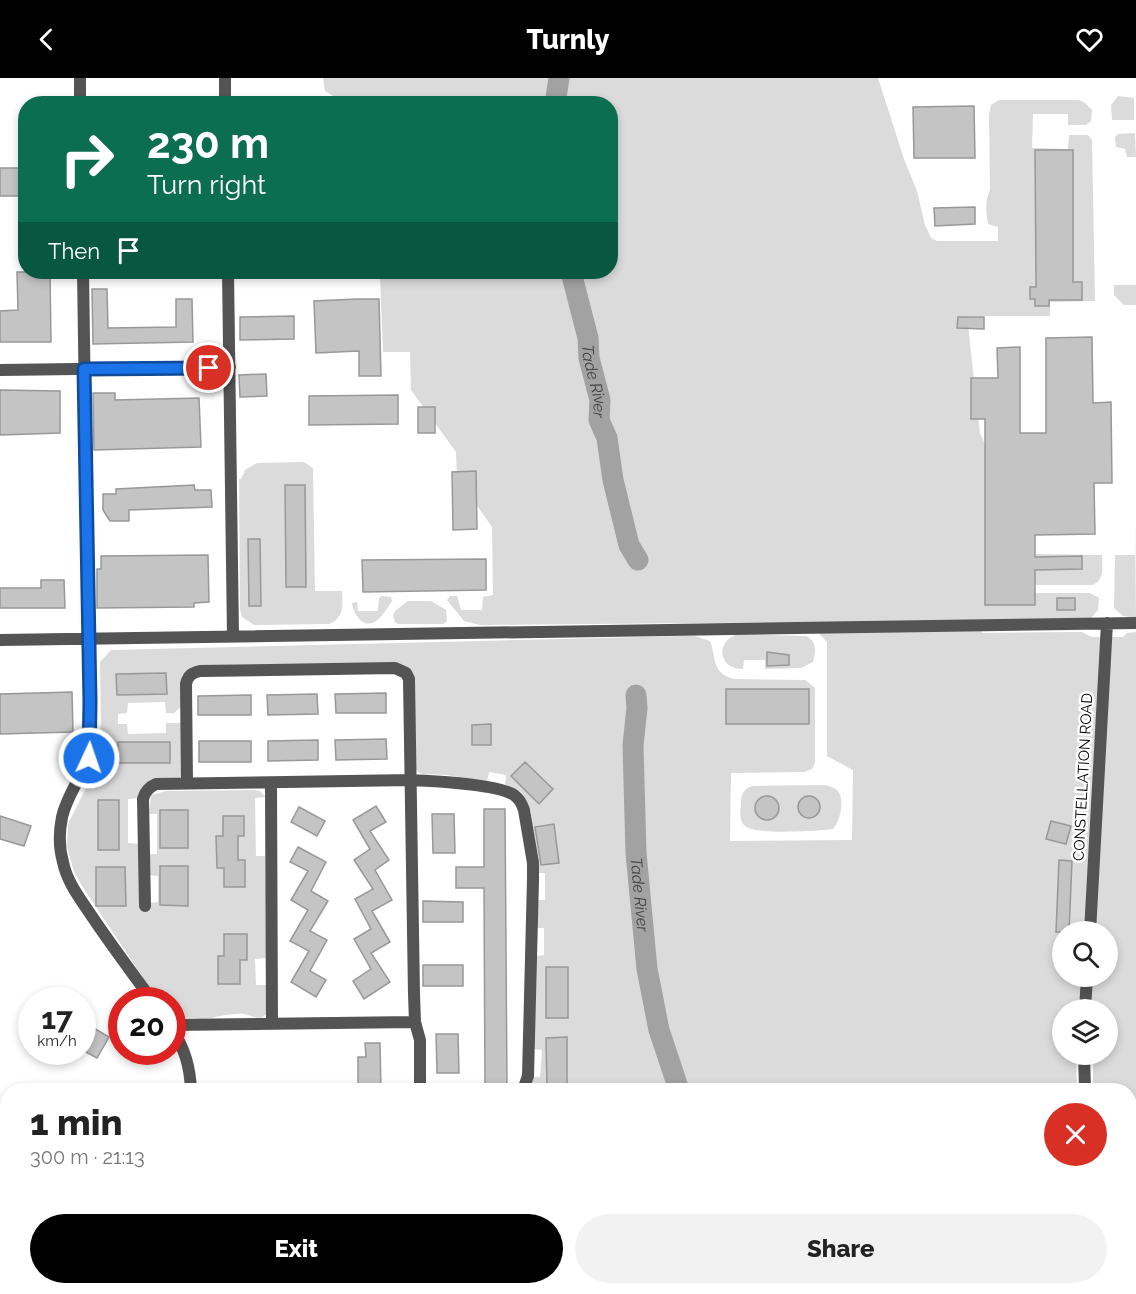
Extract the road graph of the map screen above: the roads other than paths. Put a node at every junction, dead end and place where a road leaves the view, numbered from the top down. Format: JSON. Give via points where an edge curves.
{"nodes":[{"id":1,"x":80,"y":78,"type":"edge"},
{"id":2,"x":225,"y":78,"type":"edge"},
{"id":3,"x":80,"y":96,"type":"edge"},
{"id":4,"x":225,"y":96,"type":"edge"},
{"id":5,"x":83,"y":279,"type":"edge"},
{"id":6,"x":228,"y":279,"type":"edge"},
{"id":7,"x":230,"y":367,"type":"junction"},
{"id":8,"x":84,"y":369,"type":"junction"},
{"id":9,"x":0,"y":370,"type":"edge"},
{"id":10,"x":1107,"y":623,"type":"junction"},
{"id":11,"x":1136,"y":623,"type":"edge"},
{"id":12,"x":233,"y":636,"type":"junction"},
{"id":13,"x":89,"y":638,"type":"junction"},
{"id":14,"x":0,"y":640,"type":"edge"},
{"id":15,"x":411,"y":780,"type":"junction"},
{"id":16,"x":188,"y":783,"type":"junction"},
{"id":17,"x":271,"y":783,"type":"junction"},
{"id":18,"x":145,"y":906,"type":"dead end"},
{"id":19,"x":1091,"y":921,"type":"edge"},
{"id":20,"x":143,"y":987,"type":"edge"},
{"id":21,"x":415,"y":1022,"type":"junction"},
{"id":22,"x":272,"y":1024,"type":"junction"},
{"id":23,"x":186,"y":1027,"type":"edge"},
{"id":24,"x":186,"y":1055,"type":"edge"},
{"id":25,"x":1084,"y":1065,"type":"edge"},
{"id":26,"x":191,"y":1083,"type":"edge"},
{"id":27,"x":420,"y":1083,"type":"edge"},
{"id":28,"x":526,"y":1083,"type":"edge"},
{"id":29,"x":1085,"y":1083,"type":"edge"}],
"edges":[{"from":1,"to":3,"type":"lane"},
{"from":2,"to":4,"type":"lane"},
{"from":5,"to":8,"type":"lane"},
{"from":6,"to":7,"type":"lane"},
{"from":7,"to":8,"type":"lane"},
{"from":7,"to":12,"type":"lane"},
{"from":8,"to":9,"type":"lane"},
{"from":8,"to":13,"type":"lane"},
{"from":10,"to":11,"type":"lane"},
{"from":10,"to":12,"type":"lane"},
{"from":10,"to":19,"type":"lane","name":"CONSTELLATION ROAD"},
{"from":12,"to":13,"type":"lane"},
{"from":13,"to":14,"type":"lane"},
{"from":13,"to":20,"type":"lane","via":[[90,752],[63,814],[63,864],[76,892]]},
{"from":15,"to":16,"type":"lane","via":[[409,679],[401,669],[200,671],[187,677],[186,684]]},
{"from":15,"to":17,"type":"lane"},
{"from":15,"to":21,"type":"lane"},
{"from":15,"to":28,"type":"lane","via":[[506,791],[521,802],[533,863]]},
{"from":16,"to":17,"type":"lane"},
{"from":16,"to":18,"type":"lane","via":[[156,784],[145,792]]},
{"from":17,"to":22,"type":"lane"},
{"from":21,"to":22,"type":"lane"},
{"from":21,"to":27,"type":"lane","via":[[420,1040]]},
{"from":22,"to":23,"type":"lane"},
{"from":24,"to":26,"type":"lane"},
{"from":25,"to":29,"type":"lane"}]}
